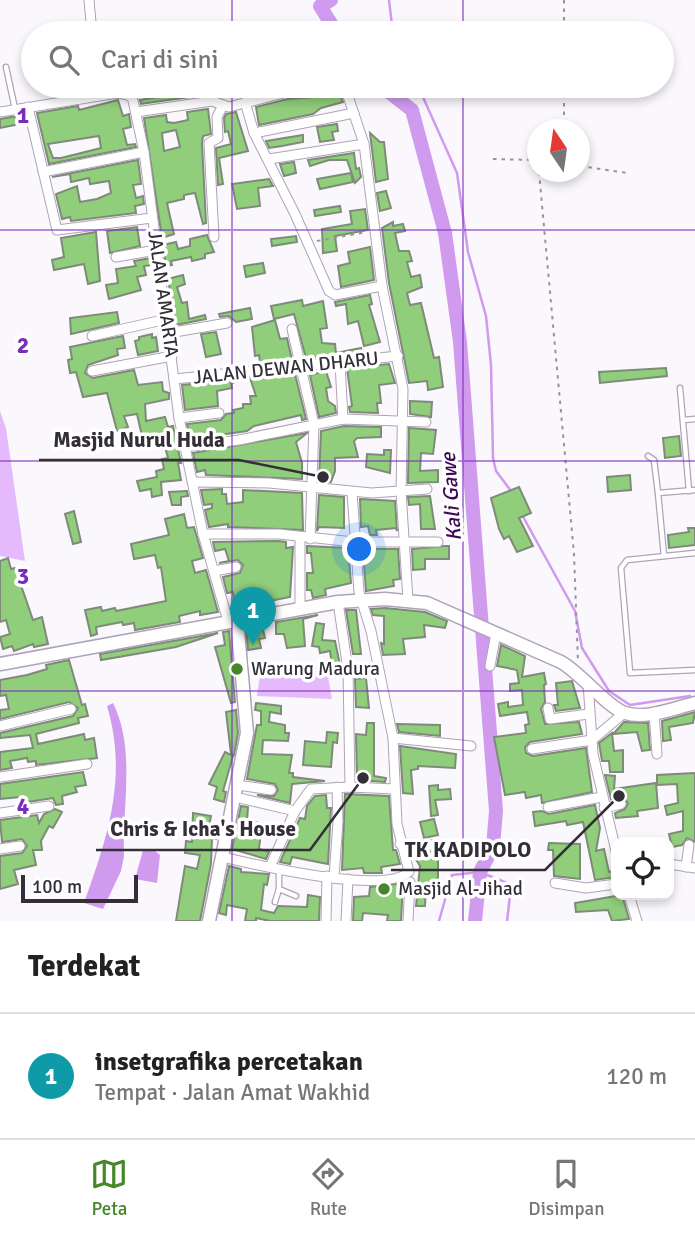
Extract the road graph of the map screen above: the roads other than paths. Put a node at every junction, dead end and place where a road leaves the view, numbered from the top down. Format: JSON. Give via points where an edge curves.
{"nodes":[{"id":1,"x":89,"y":0,"type":"edge"},
{"id":2,"x":91,"y":21,"type":"edge"},
{"id":3,"x":6,"y":67,"type":"dead end"},
{"id":4,"x":67,"y":98,"type":"edge"},
{"id":5,"x":130,"y":98,"type":"edge"},
{"id":6,"x":262,"y":98,"type":"edge"},
{"id":7,"x":348,"y":98,"type":"edge"},
{"id":8,"x":245,"y":102,"type":"junction"},
{"id":9,"x":223,"y":105,"type":"junction"},
{"id":10,"x":28,"y":107,"type":"junction"},
{"id":11,"x":13,"y":110,"type":"junction"},
{"id":12,"x":0,"y":112,"type":"edge"},
{"id":13,"x":136,"y":112,"type":"junction"},
{"id":14,"x":354,"y":113,"type":"junction"},
{"id":15,"x":254,"y":133,"type":"junction"},
{"id":16,"x":364,"y":144,"type":"junction"},
{"id":17,"x":144,"y":152,"type":"junction"},
{"id":18,"x":269,"y":159,"type":"junction"},
{"id":19,"x":43,"y":172,"type":"junction"},
{"id":20,"x":152,"y":218,"type":"junction"},
{"id":21,"x":214,"y":237,"type":"dead end"},
{"id":22,"x":156,"y":250,"type":"junction"},
{"id":23,"x":116,"y":257,"type":"dead end"},
{"id":24,"x":382,"y":286,"type":"junction"},
{"id":25,"x":167,"y":319,"type":"junction"},
{"id":26,"x":227,"y":323,"type":"dead end"},
{"id":27,"x":292,"y":329,"type":"dead end"},
{"id":28,"x":169,"y":333,"type":"junction"},
{"id":29,"x":92,"y":336,"type":"dead end"},
{"id":30,"x":172,"y":356,"type":"junction"},
{"id":31,"x":398,"y":356,"type":"junction"},
{"id":32,"x":341,"y":363,"type":"junction"},
{"id":33,"x":301,"y":367,"type":"junction"},
{"id":34,"x":92,"y":371,"type":"dead end"},
{"id":35,"x":175,"y":379,"type":"junction"},
{"id":36,"x":680,"y":388,"type":"dead end"},
{"id":37,"x":219,"y":413,"type":"dead end"},
{"id":38,"x":179,"y":418,"type":"junction"},
{"id":39,"x":343,"y":419,"type":"junction"},
{"id":40,"x":695,"y":419,"type":"edge"},
{"id":41,"x":403,"y":420,"type":"junction"},
{"id":42,"x":683,"y":420,"type":"junction"},
{"id":43,"x":426,"y":422,"type":"dead end"},
{"id":44,"x":314,"y":424,"type":"junction"},
{"id":45,"x":185,"y":447,"type":"junction"},
{"id":46,"x":648,"y":456,"type":"dead end"},
{"id":47,"x":194,"y":482,"type":"junction"},
{"id":48,"x":312,"y":486,"type":"junction"},
{"id":49,"x":427,"y":489,"type":"dead end"},
{"id":50,"x":692,"y":490,"type":"edge"},
{"id":51,"x":352,"y":492,"type":"junction"},
{"id":52,"x":401,"y":492,"type":"junction"},
{"id":53,"x":658,"y":493,"type":"junction"},
{"id":54,"x":203,"y":534,"type":"junction"},
{"id":55,"x":300,"y":537,"type":"junction"},
{"id":56,"x":310,"y":539,"type":"junction"},
{"id":57,"x":406,"y":541,"type":"junction"},
{"id":58,"x":354,"y":542,"type":"junction"},
{"id":59,"x":439,"y":542,"type":"dead end"},
{"id":60,"x":695,"y":553,"type":"edge"},
{"id":61,"x":664,"y":555,"type":"junction"},
{"id":62,"x":236,"y":567,"type":"dead end"},
{"id":63,"x":214,"y":571,"type":"junction"},
{"id":64,"x":360,"y":599,"type":"junction"},
{"id":65,"x":408,"y":600,"type":"junction"},
{"id":66,"x":338,"y":601,"type":"junction"},
{"id":67,"x":300,"y":608,"type":"junction"},
{"id":68,"x":233,"y":621,"type":"junction"},
{"id":69,"x":494,"y":632,"type":"junction"},
{"id":70,"x":0,"y":664,"type":"edge"},
{"id":71,"x":491,"y":666,"type":"dead end"},
{"id":72,"x":695,"y":670,"type":"edge"},
{"id":73,"x":589,"y":681,"type":"junction"},
{"id":74,"x":695,"y":703,"type":"edge"},
{"id":75,"x":548,"y":708,"type":"dead end"},
{"id":76,"x":71,"y":709,"type":"dead end"},
{"id":77,"x":654,"y":712,"type":"junction"},
{"id":78,"x":624,"y":713,"type":"junction"},
{"id":79,"x":589,"y":714,"type":"junction"},
{"id":80,"x":0,"y":726,"type":"edge"},
{"id":81,"x":393,"y":738,"type":"junction"},
{"id":82,"x":592,"y":740,"type":"junction"},
{"id":83,"x":471,"y":746,"type":"dead end"},
{"id":84,"x":532,"y":749,"type":"dead end"},
{"id":85,"x":657,"y":754,"type":"dead end"},
{"id":86,"x":87,"y":764,"type":"dead end"},
{"id":87,"x":0,"y":777,"type":"edge"},
{"id":88,"x":337,"y":787,"type":"junction"},
{"id":89,"x":350,"y":787,"type":"junction"},
{"id":90,"x":395,"y":789,"type":"junction"},
{"id":91,"x":271,"y":790,"type":"dead end"},
{"id":92,"x":236,"y":791,"type":"junction"},
{"id":93,"x":603,"y":802,"type":"junction"},
{"id":94,"x":621,"y":804,"type":"dead end"},
{"id":95,"x":48,"y":806,"type":"dead end"},
{"id":96,"x":548,"y":807,"type":"dead end"},
{"id":97,"x":295,"y":811,"type":"junction"},
{"id":98,"x":0,"y":813,"type":"edge"},
{"id":99,"x":612,"y":837,"type":"edge"},
{"id":100,"x":400,"y":844,"type":"junction"},
{"id":101,"x":20,"y":845,"type":"dead end"},
{"id":102,"x":434,"y":845,"type":"dead end"},
{"id":103,"x":688,"y":845,"type":"dead end"},
{"id":104,"x":0,"y":849,"type":"edge"},
{"id":105,"x":222,"y":857,"type":"junction"},
{"id":106,"x":274,"y":868,"type":"junction"},
{"id":107,"x":691,"y":868,"type":"edge"},
{"id":108,"x":330,"y":877,"type":"junction"},
{"id":109,"x":348,"y":879,"type":"junction"},
{"id":110,"x":410,"y":883,"type":"dead end"},
{"id":111,"x":555,"y":884,"type":"dead end"},
{"id":112,"x":611,"y":885,"type":"edge"},
{"id":113,"x":279,"y":889,"type":"junction"},
{"id":114,"x":296,"y":897,"type":"dead end"},
{"id":115,"x":631,"y":900,"type":"edge"},
{"id":116,"x":275,"y":902,"type":"dead end"},
{"id":117,"x":209,"y":921,"type":"edge"},
{"id":118,"x":326,"y":921,"type":"edge"},
{"id":119,"x":346,"y":921,"type":"edge"},
{"id":120,"x":408,"y":921,"type":"edge"},
{"id":121,"x":637,"y":921,"type":"edge"}],
"edges":[{"from":1,"to":2,"type":"street"},
{"from":3,"to":11,"type":"lane"},
{"from":4,"to":10,"type":"street"},
{"from":5,"to":13,"type":"street"},
{"from":6,"to":8,"type":"street"},
{"from":7,"to":14,"type":"street"},
{"from":8,"to":9,"type":"street"},
{"from":8,"to":15,"type":"street"},
{"from":9,"to":13,"type":"street","via":[[212,101]]},
{"from":9,"to":21,"type":"street","via":[[217,117],[218,138],[209,143]]},
{"from":10,"to":11,"type":"street"},
{"from":10,"to":19,"type":"street"},
{"from":11,"to":12,"type":"street"},
{"from":13,"to":17,"type":"street","name":"JALAN AMARTA"},
{"from":14,"to":15,"type":"street"},
{"from":14,"to":16,"type":"street"},
{"from":15,"to":18,"type":"street"},
{"from":16,"to":18,"type":"street"},
{"from":16,"to":24,"type":"street"},
{"from":17,"to":19,"type":"street"},
{"from":17,"to":20,"type":"street","name":"JALAN AMARTA"},
{"from":18,"to":24,"type":"street","via":[[331,295]]},
{"from":19,"to":20,"type":"street","via":[[55,228],[61,232]]},
{"from":20,"to":22,"type":"street","name":"JALAN AMARTA"},
{"from":22,"to":23,"type":"street"},
{"from":22,"to":25,"type":"street","name":"JALAN AMARTA"},
{"from":24,"to":31,"type":"street"},
{"from":25,"to":28,"type":"street","name":"JALAN AMARTA"},
{"from":25,"to":29,"type":"street"},
{"from":26,"to":28,"type":"street"},
{"from":27,"to":33,"type":"street"},
{"from":28,"to":30,"type":"street","name":"JALAN AMARTA"},
{"from":30,"to":34,"type":"street"},
{"from":30,"to":35,"type":"street","name":"JALAN AMARTA"},
{"from":31,"to":32,"type":"street","name":"JALAN DEWAN DHARU"},
{"from":31,"to":41,"type":"street"},
{"from":32,"to":33,"type":"street","name":"JALAN DEWAN DHARU"},
{"from":32,"to":39,"type":"street"},
{"from":33,"to":35,"type":"street","name":"JALAN DEWAN DHARU"},
{"from":33,"to":44,"type":"street"},
{"from":35,"to":38,"type":"street","name":"JALAN AMARTA"},
{"from":36,"to":42,"type":"lane"},
{"from":37,"to":38,"type":"street"},
{"from":38,"to":45,"type":"street","name":"JALAN AMARTA"},
{"from":39,"to":41,"type":"street"},
{"from":39,"to":44,"type":"street"},
{"from":40,"to":42,"type":"lane"},
{"from":41,"to":43,"type":"street"},
{"from":41,"to":52,"type":"street"},
{"from":42,"to":50,"type":"lane"},
{"from":44,"to":45,"type":"street"},
{"from":44,"to":48,"type":"street"},
{"from":45,"to":47,"type":"street","name":"JALAN AMARTA"},
{"from":46,"to":53,"type":"lane","via":[[654,460]]},
{"from":47,"to":48,"type":"street"},
{"from":47,"to":54,"type":"street","name":"JALAN AMARTA"},
{"from":48,"to":51,"type":"street"},
{"from":48,"to":56,"type":"street"},
{"from":49,"to":52,"type":"street"},
{"from":50,"to":53,"type":"lane"},
{"from":51,"to":52,"type":"street"},
{"from":51,"to":58,"type":"street"},
{"from":52,"to":57,"type":"street"},
{"from":53,"to":61,"type":"lane"},
{"from":54,"to":55,"type":"street"},
{"from":54,"to":63,"type":"street","name":"JALAN AMARTA"},
{"from":55,"to":56,"type":"street"},
{"from":55,"to":67,"type":"street"},
{"from":56,"to":58,"type":"street"},
{"from":57,"to":58,"type":"street"},
{"from":57,"to":59,"type":"street"},
{"from":57,"to":65,"type":"street"},
{"from":58,"to":64,"type":"street"},
{"from":60,"to":61,"type":"lane"},
{"from":61,"to":72,"type":"lane","via":[[621,564],[629,671],[635,675]]},
{"from":62,"to":63,"type":"street"},
{"from":63,"to":68,"type":"street","name":"JALAN AMARTA"},
{"from":64,"to":65,"type":"main road"},
{"from":64,"to":66,"type":"main road"},
{"from":64,"to":81,"type":"street"},
{"from":65,"to":69,"type":"main road","via":[[446,610]]},
{"from":66,"to":67,"type":"main road"},
{"from":66,"to":89,"type":"street","via":[[348,670]]},
{"from":67,"to":68,"type":"main road"},
{"from":68,"to":70,"type":"main road"},
{"from":68,"to":92,"type":"main road","via":[[247,715]]},
{"from":69,"to":71,"type":"street"},
{"from":69,"to":73,"type":"main road","via":[[578,671]]},
{"from":73,"to":78,"type":"main road"},
{"from":73,"to":79,"type":"street"},
{"from":74,"to":77,"type":"main road"},
{"from":75,"to":79,"type":"street","via":[[550,719]]},
{"from":76,"to":80,"type":"street"},
{"from":77,"to":78,"type":"main road"},
{"from":77,"to":85,"type":"street"},
{"from":78,"to":82,"type":"street"},
{"from":79,"to":82,"type":"street"},
{"from":81,"to":83,"type":"street"},
{"from":81,"to":90,"type":"street"},
{"from":82,"to":84,"type":"street"},
{"from":82,"to":93,"type":"street"},
{"from":86,"to":87,"type":"street"},
{"from":88,"to":89,"type":"street"},
{"from":88,"to":97,"type":"street","via":[[311,789]]},
{"from":88,"to":108,"type":"street","via":[[338,821]]},
{"from":89,"to":90,"type":"street"},
{"from":90,"to":100,"type":"street"},
{"from":91,"to":92,"type":"street"},
{"from":92,"to":97,"type":"street"},
{"from":92,"to":105,"type":"main road"},
{"from":93,"to":94,"type":"street"},
{"from":93,"to":96,"type":"street"},
{"from":93,"to":99,"type":"street"},
{"from":95,"to":98,"type":"street"},
{"from":97,"to":106,"type":"street"},
{"from":100,"to":102,"type":"street"},
{"from":100,"to":109,"type":"street","via":[[410,864],[410,872],[403,878]]},
{"from":101,"to":104,"type":"street"},
{"from":103,"to":107,"type":"street"},
{"from":105,"to":106,"type":"street"},
{"from":105,"to":117,"type":"main road"},
{"from":106,"to":108,"type":"street"},
{"from":106,"to":113,"type":"lane"},
{"from":108,"to":109,"type":"street"},
{"from":108,"to":118,"type":"street"},
{"from":109,"to":119,"type":"street"},
{"from":110,"to":120,"type":"street"},
{"from":111,"to":112,"type":"street","via":[[586,888]]},
{"from":113,"to":114,"type":"lane"},
{"from":113,"to":116,"type":"lane"},
{"from":115,"to":121,"type":"street"}]}
